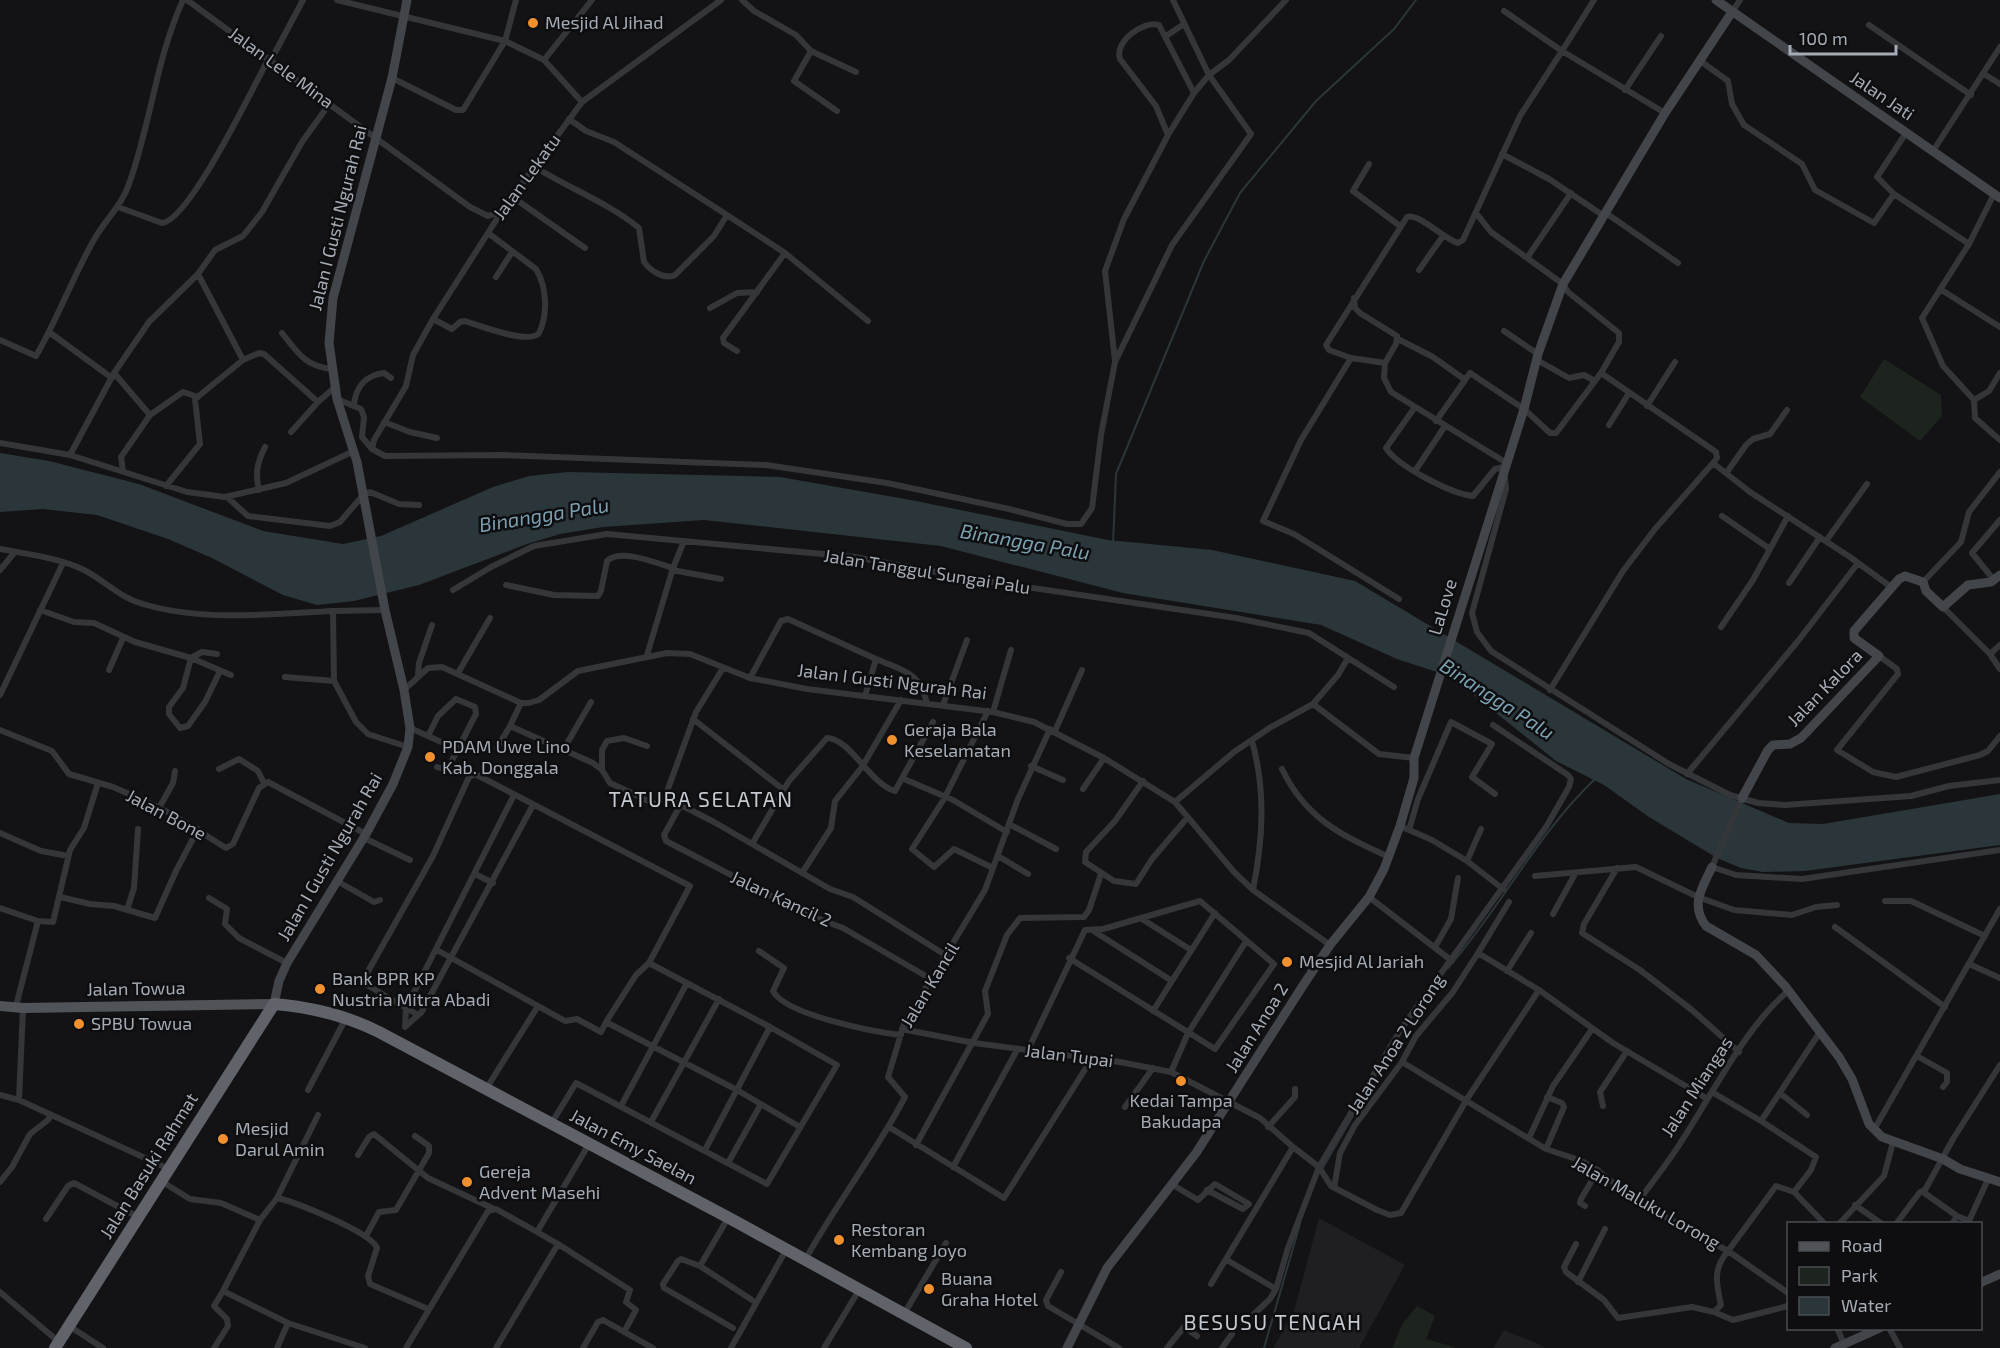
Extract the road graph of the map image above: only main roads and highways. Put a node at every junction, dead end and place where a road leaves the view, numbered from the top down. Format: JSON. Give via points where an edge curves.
{"nodes":[{"id":1,"x":274,"y":1004,"type":"junction"},
{"id":2,"x":0,"y":1006,"type":"edge"},
{"id":3,"x":57,"y":1345,"type":"edge"},
{"id":4,"x":966,"y":1348,"type":"edge"}],
"edges":[{"from":1,"to":2,"type":"main road","name":"Jalan Towua"},
{"from":1,"to":3,"type":"highway","name":"Jalan Basuki Rahmat"},
{"from":1,"to":4,"type":"highway","name":"Jalan Emy Saelan","via":[[346,1017],[397,1041]]}]}
